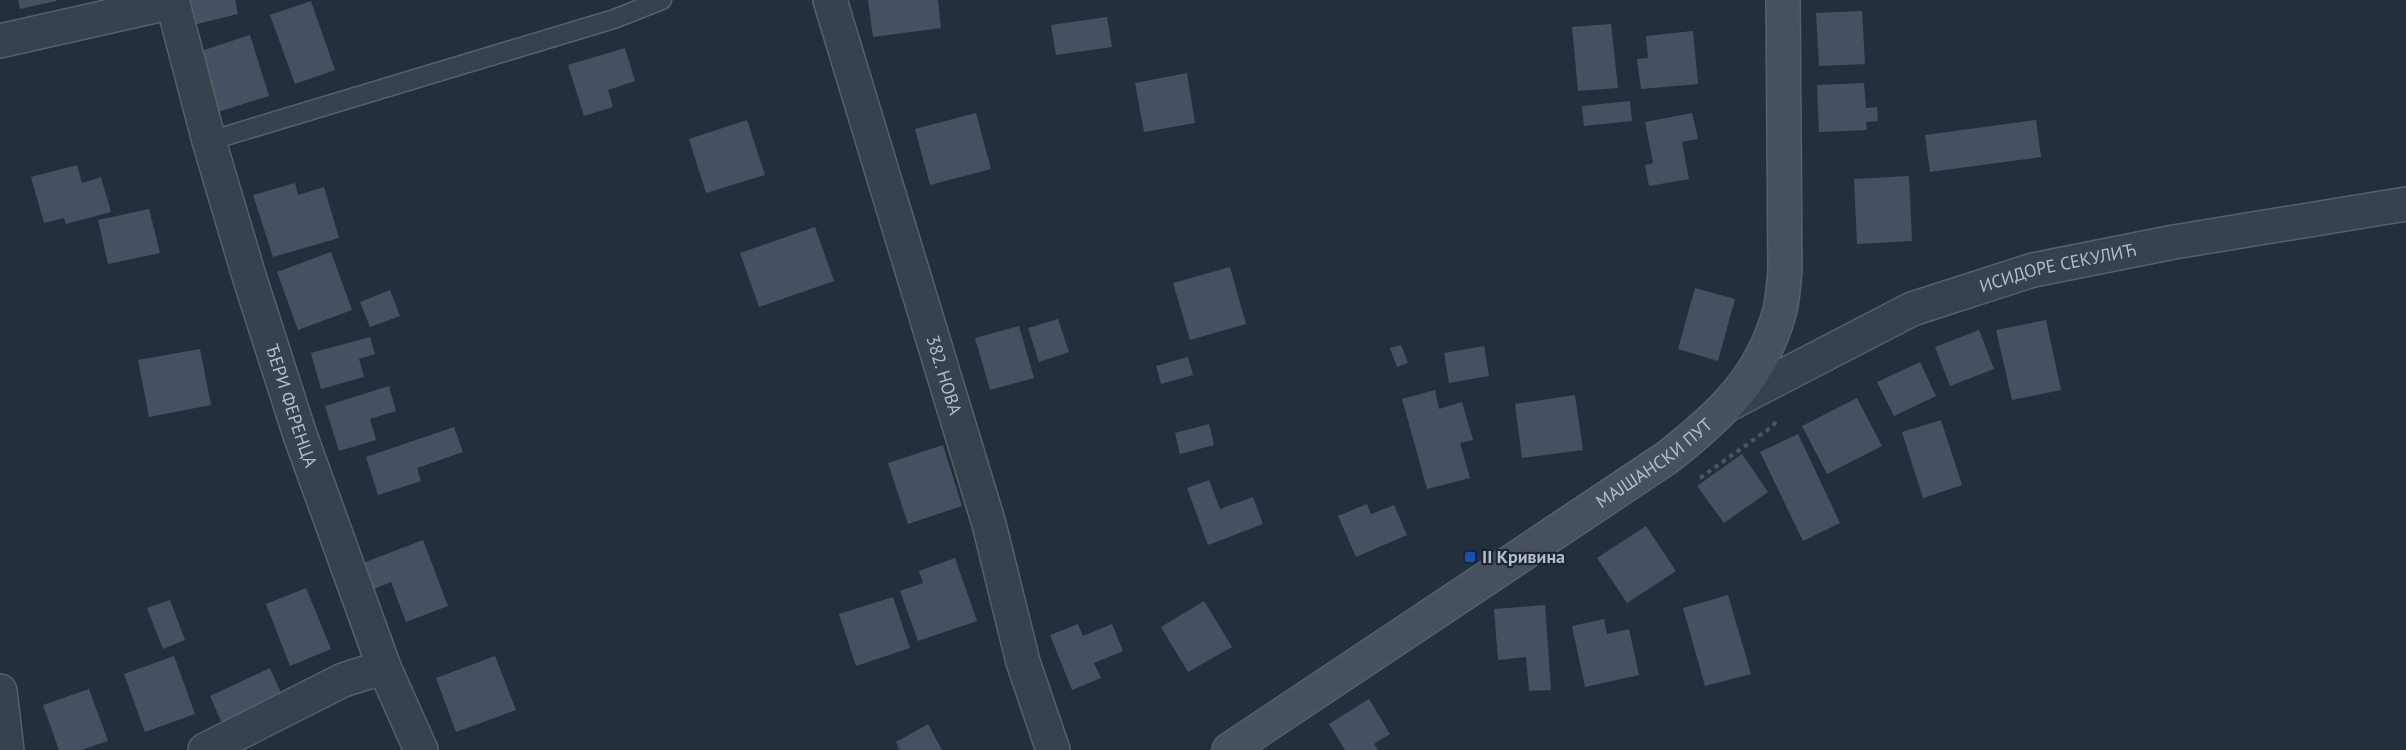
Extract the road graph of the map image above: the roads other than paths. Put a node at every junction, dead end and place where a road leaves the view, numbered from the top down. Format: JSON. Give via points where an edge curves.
{"nodes":[{"id":1,"x":663,"y":0,"type":"edge"},
{"id":2,"x":830,"y":0,"type":"edge"},
{"id":3,"x":1783,"y":0,"type":"edge"},
{"id":4,"x":172,"y":1,"type":"edge"},
{"id":5,"x":0,"y":41,"type":"edge"},
{"id":6,"x":209,"y":141,"type":"junction"},
{"id":7,"x":2406,"y":204,"type":"edge"},
{"id":8,"x":1731,"y":403,"type":"junction"},
{"id":9,"x":384,"y":667,"type":"junction"},
{"id":10,"x":0,"y":691,"type":"edge"},
{"id":11,"x":7,"y":750,"type":"edge"},
{"id":12,"x":205,"y":750,"type":"edge"},
{"id":13,"x":421,"y":750,"type":"edge"},
{"id":14,"x":1053,"y":750,"type":"edge"},
{"id":15,"x":1229,"y":750,"type":"edge"}],
"edges":[{"from":1,"to":6,"type":"lane","via":[[614,19]]},
{"from":2,"to":14,"type":"street","name":"382. НОВА","via":[[989,524],[1023,662]]},
{"from":3,"to":8,"type":"street","name":"МАЈШАНСКИ ПУТ","via":[[1785,269],[1780,308],[1753,375]]},
{"from":4,"to":5,"type":"street","name":"ЂЕРИ ФЕРЕНЦА"},
{"from":4,"to":6,"type":"street","name":"ЂЕРИ ФЕРЕНЦА"},
{"from":6,"to":9,"type":"street","name":"ЂЕРИ ФЕРЕНЦА","via":[[300,435]]},
{"from":7,"to":8,"type":"street","name":"ИСИДОРЕ СЕКУЛИЋ","via":[[2174,242],[2033,270],[1912,309]]},
{"from":8,"to":15,"type":"street","name":"МАЈШАНСКИ ПУТ","via":[[1668,457]]},
{"from":9,"to":12,"type":"street","via":[[343,680]]},
{"from":9,"to":13,"type":"street","name":"ЂЕРИ ФЕРЕНЦА"},
{"from":10,"to":11,"type":"street"}]}
